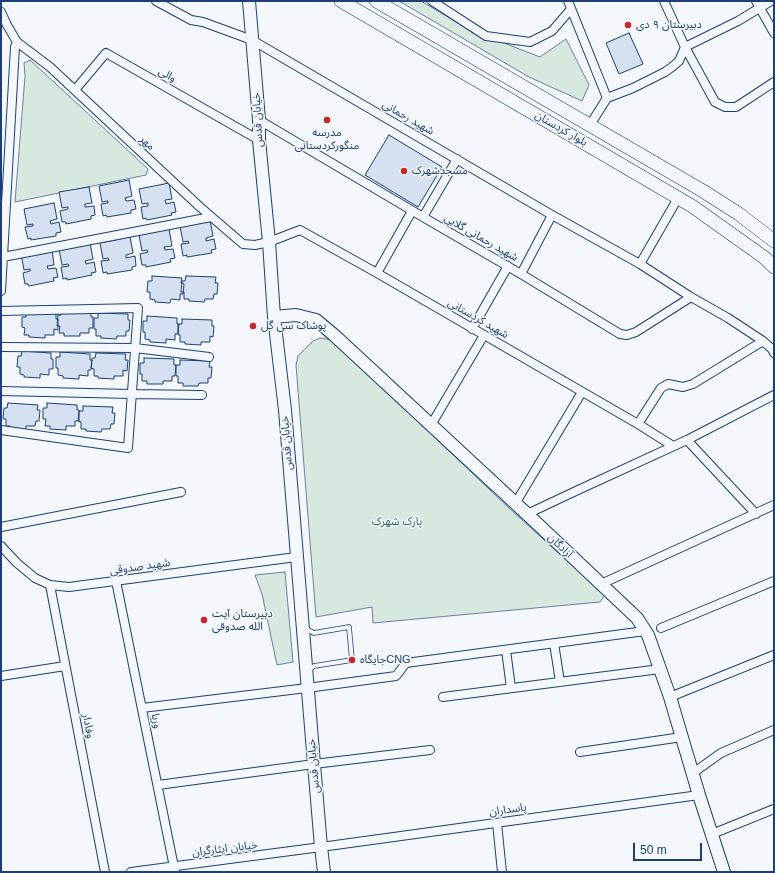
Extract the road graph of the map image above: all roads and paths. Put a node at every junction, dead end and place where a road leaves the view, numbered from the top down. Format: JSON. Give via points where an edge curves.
{"nodes":[{"id":1,"x":156,"y":1,"type":"edge"},
{"id":2,"x":249,"y":1,"type":"edge"},
{"id":3,"x":253,"y":1,"type":"edge"},
{"id":4,"x":259,"y":1,"type":"edge"},
{"id":5,"x":340,"y":1,"type":"edge"},
{"id":6,"x":376,"y":1,"type":"edge"},
{"id":7,"x":432,"y":1,"type":"edge"},
{"id":8,"x":664,"y":1,"type":"edge"},
{"id":9,"x":771,"y":1,"type":"edge"},
{"id":10,"x":758,"y":4,"type":"edge"},
{"id":11,"x":569,"y":5,"type":"edge"},
{"id":12,"x":1,"y":12,"type":"edge"},
{"id":13,"x":251,"y":14,"type":"junction"},
{"id":14,"x":774,"y":32,"type":"edge"},
{"id":15,"x":252,"y":40,"type":"junction"},
{"id":16,"x":16,"y":42,"type":"junction"},
{"id":17,"x":686,"y":47,"type":"junction"},
{"id":18,"x":774,"y":82,"type":"edge"},
{"id":19,"x":74,"y":90,"type":"junction"},
{"id":20,"x":607,"y":98,"type":"junction"},
{"id":21,"x":259,"y":120,"type":"junction"},
{"id":22,"x":590,"y":125,"type":"junction"},
{"id":23,"x":609,"y":136,"type":"junction"},
{"id":24,"x":259,"y":140,"type":"junction"},
{"id":25,"x":600,"y":152,"type":"junction"},
{"id":26,"x":457,"y":159,"type":"junction"},
{"id":27,"x":702,"y":190,"type":"junction"},
{"id":28,"x":678,"y":198,"type":"junction"},
{"id":29,"x":692,"y":206,"type":"junction"},
{"id":30,"x":412,"y":211,"type":"junction"},
{"id":31,"x":552,"y":215,"type":"junction"},
{"id":32,"x":212,"y":217,"type":"junction"},
{"id":33,"x":423,"y":217,"type":"junction"},
{"id":34,"x":774,"y":241,"type":"edge"},
{"id":35,"x":269,"y":242,"type":"junction"},
{"id":36,"x":3,"y":257,"type":"junction"},
{"id":37,"x":640,"y":264,"type":"junction"},
{"id":38,"x":508,"y":266,"type":"junction"},
{"id":39,"x":774,"y":267,"type":"edge"},
{"id":40,"x":376,"y":273,"type":"junction"},
{"id":41,"x":522,"y":274,"type":"junction"},
{"id":42,"x":1,"y":291,"type":"edge"},
{"id":43,"x":692,"y":297,"type":"junction"},
{"id":44,"x":1,"y":312,"type":"edge"},
{"id":45,"x":274,"y":317,"type":"junction"},
{"id":46,"x":472,"y":329,"type":"junction"},
{"id":47,"x":484,"y":335,"type":"junction"},
{"id":48,"x":763,"y":341,"type":"junction"},
{"id":49,"x":1,"y":346,"type":"edge"},
{"id":50,"x":135,"y":348,"type":"junction"},
{"id":51,"x":774,"y":353,"type":"edge"},
{"id":52,"x":209,"y":357,"type":"dead end"},
{"id":53,"x":1,"y":391,"type":"edge"},
{"id":54,"x":582,"y":392,"type":"junction"},
{"id":55,"x":132,"y":394,"type":"junction"},
{"id":56,"x":202,"y":395,"type":"dead end"},
{"id":57,"x":774,"y":395,"type":"edge"},
{"id":58,"x":638,"y":424,"type":"junction"},
{"id":59,"x":431,"y":425,"type":"junction"},
{"id":60,"x":1,"y":430,"type":"edge"},
{"id":61,"x":687,"y":440,"type":"junction"},
{"id":62,"x":673,"y":446,"type":"junction"},
{"id":63,"x":181,"y":492,"type":"dead end"},
{"id":64,"x":515,"y":504,"type":"junction"},
{"id":65,"x":774,"y":506,"type":"edge"},
{"id":66,"x":527,"y":514,"type":"junction"},
{"id":67,"x":756,"y":514,"type":"junction"},
{"id":68,"x":1,"y":527,"type":"edge"},
{"id":69,"x":1,"y":546,"type":"edge"},
{"id":70,"x":296,"y":557,"type":"junction"},
{"id":71,"x":116,"y":581,"type":"junction"},
{"id":72,"x":774,"y":581,"type":"edge"},
{"id":73,"x":601,"y":584,"type":"junction"},
{"id":74,"x":50,"y":585,"type":"junction"},
{"id":75,"x":301,"y":616,"type":"junction"},
{"id":76,"x":661,"y":628,"type":"dead end"},
{"id":77,"x":646,"y":631,"type":"junction"},
{"id":78,"x":554,"y":643,"type":"junction"},
{"id":79,"x":506,"y":650,"type":"junction"},
{"id":80,"x":774,"y":655,"type":"edge"},
{"id":81,"x":65,"y":666,"type":"junction"},
{"id":82,"x":660,"y":670,"type":"junction"},
{"id":83,"x":1,"y":676,"type":"edge"},
{"id":84,"x":560,"y":682,"type":"junction"},
{"id":85,"x":307,"y":684,"type":"junction"},
{"id":86,"x":511,"y":688,"type":"junction"},
{"id":87,"x":443,"y":697,"type":"dead end"},
{"id":88,"x":670,"y":697,"type":"junction"},
{"id":89,"x":142,"y":708,"type":"junction"},
{"id":90,"x":774,"y":730,"type":"edge"},
{"id":91,"x":682,"y":737,"type":"junction"},
{"id":92,"x":430,"y":750,"type":"dead end"},
{"id":93,"x":580,"y":752,"type":"dead end"},
{"id":94,"x":314,"y":764,"type":"junction"},
{"id":95,"x":692,"y":773,"type":"junction"},
{"id":96,"x":158,"y":785,"type":"junction"},
{"id":97,"x":699,"y":795,"type":"junction"},
{"id":98,"x":774,"y":809,"type":"edge"},
{"id":99,"x":496,"y":823,"type":"junction"},
{"id":100,"x":712,"y":834,"type":"junction"},
{"id":101,"x":321,"y":847,"type":"junction"},
{"id":102,"x":175,"y":869,"type":"edge"},
{"id":103,"x":105,"y":872,"type":"edge"},
{"id":104,"x":131,"y":872,"type":"edge"},
{"id":105,"x":324,"y":872,"type":"edge"},
{"id":106,"x":502,"y":872,"type":"edge"},
{"id":107,"x":724,"y":872,"type":"edge"}],
"edges":[{"from":1,"to":15,"type":"street","name":"شهید رحمانی","via":[[192,20]]},
{"from":2,"to":13,"type":"main road"},
{"from":3,"to":13,"type":"main road"},
{"from":4,"to":13,"type":"main road"},
{"from":5,"to":25,"type":"main road","name":"بلوار کردستان"},
{"from":6,"to":22,"type":"main road","name":"بلوار کردستان"},
{"from":7,"to":11,"type":"street","via":[[486,36],[530,42],[552,31]]},
{"from":8,"to":17,"type":"street"},
{"from":9,"to":10,"type":"street"},
{"from":10,"to":14,"type":"street"},
{"from":10,"to":17,"type":"street","via":[[738,21]]},
{"from":11,"to":20,"type":"street"},
{"from":12,"to":16,"type":"street"},
{"from":13,"to":15,"type":"main road","name":"خیابان قدس"},
{"from":15,"to":21,"type":"main road","name":"خیابان قدس"},
{"from":15,"to":26,"type":"street","name":"شهید رحمانی"},
{"from":16,"to":19,"type":"street","name":"مهر","via":[[50,67]]},
{"from":16,"to":36,"type":"street"},
{"from":17,"to":18,"type":"street","via":[[715,102],[725,108],[736,107]]},
{"from":17,"to":20,"type":"street","via":[[679,61],[665,72]]},
{"from":19,"to":24,"type":"street","name":"والی","via":[[106,53]]},
{"from":19,"to":32,"type":"street","name":"مهر"},
{"from":20,"to":22,"type":"street"},
{"from":21,"to":24,"type":"main road","name":"خیابان قدس"},
{"from":21,"to":30,"type":"street","name":"شهید رحمانی گلابی"},
{"from":22,"to":23,"type":"main road","name":"بلوار کردستان"},
{"from":23,"to":25,"type":"main road"},
{"from":23,"to":27,"type":"main road","name":"بلوار کردستان"},
{"from":24,"to":35,"type":"main road","name":"خیابان قدس"},
{"from":25,"to":28,"type":"main road","name":"بلوار کردستان"},
{"from":26,"to":31,"type":"street","name":"شهید رحمانی"},
{"from":26,"to":33,"type":"street"},
{"from":27,"to":29,"type":"main road"},
{"from":27,"to":34,"type":"main road","name":"بلوار کردستان"},
{"from":28,"to":29,"type":"main road","name":"بلوار کردستان"},
{"from":28,"to":37,"type":"street"},
{"from":29,"to":39,"type":"main road","name":"بلوار کردستان"},
{"from":30,"to":33,"type":"street","name":"شهید رحمانی گلابی"},
{"from":30,"to":40,"type":"street"},
{"from":31,"to":37,"type":"street","name":"شهید رحمانی"},
{"from":31,"to":41,"type":"street"},
{"from":32,"to":35,"type":"street","name":"مهر","via":[[243,244]]},
{"from":32,"to":36,"type":"street"},
{"from":33,"to":38,"type":"street","name":"شهید رحمانی گلابی"},
{"from":35,"to":40,"type":"street","name":"شهید کردستانی","via":[[300,230]]},
{"from":35,"to":45,"type":"main road","name":"خیابان قدس"},
{"from":36,"to":42,"type":"street"},
{"from":37,"to":43,"type":"street","name":"شهید رحمانی"},
{"from":38,"to":41,"type":"street","name":"شهید رحمانی گلابی"},
{"from":38,"to":46,"type":"street"},
{"from":40,"to":46,"type":"street","name":"شهید کردستانی"},
{"from":41,"to":43,"type":"street","name":"شهید رحمانی گلابی","via":[[620,334],[627,335]]},
{"from":43,"to":48,"type":"street","name":"شهید رحمانی"},
{"from":44,"to":50,"type":"street","via":[[138,308]]},
{"from":45,"to":59,"type":"main road","name":"آزادگان","via":[[296,315],[316,320]]},
{"from":45,"to":70,"type":"main road","name":"خیابان قدس","via":[[285,410]]},
{"from":46,"to":47,"type":"street","name":"شهید کردستانی"},
{"from":47,"to":54,"type":"street","name":"شهید کردستانی"},
{"from":47,"to":59,"type":"street"},
{"from":48,"to":51,"type":"street","name":"شهید رحمانی"},
{"from":48,"to":58,"type":"street","via":[[693,384],[683,387],[668,384],[661,388]]},
{"from":49,"to":50,"type":"street"},
{"from":50,"to":52,"type":"street"},
{"from":50,"to":55,"type":"street"},
{"from":53,"to":55,"type":"street"},
{"from":54,"to":58,"type":"street","name":"شهید کردستانی"},
{"from":54,"to":64,"type":"street"},
{"from":55,"to":56,"type":"street"},
{"from":55,"to":60,"type":"street","via":[[128,448]]},
{"from":57,"to":61,"type":"street"},
{"from":58,"to":62,"type":"street","name":"شهید کردستانی"},
{"from":59,"to":64,"type":"main road","name":"آزادگان"},
{"from":61,"to":62,"type":"street"},
{"from":61,"to":67,"type":"street"},
{"from":62,"to":66,"type":"street"},
{"from":63,"to":68,"type":"street"},
{"from":64,"to":66,"type":"main road","name":"آزادگان"},
{"from":65,"to":67,"type":"street"},
{"from":66,"to":73,"type":"main road","name":"آزادگان"},
{"from":67,"to":73,"type":"street"},
{"from":69,"to":74,"type":"street","name":"شهید صدوقی","via":[[34,578]]},
{"from":70,"to":71,"type":"street","name":"شهید صدوقی"},
{"from":70,"to":75,"type":"main road","name":"خیابان قدس"},
{"from":71,"to":74,"type":"street","name":"شهید صدوقی","via":[[69,587]]},
{"from":71,"to":89,"type":"street","name":"وریا"},
{"from":72,"to":76,"type":"street"},
{"from":73,"to":77,"type":"main road","name":"آزادگان","via":[[637,618]]},
{"from":74,"to":81,"type":"street","name":"وفادار"},
{"from":75,"to":85,"type":"main road","name":"خیابان قدس"},
{"from":75,"to":85,"type":"lane","via":[[308,630],[314,633],[349,627],[352,660],[314,666],[310,669]]},
{"from":77,"to":78,"type":"street"},
{"from":77,"to":82,"type":"main road","name":"آزادگان"},
{"from":78,"to":79,"type":"street"},
{"from":78,"to":84,"type":"street"},
{"from":79,"to":85,"type":"street","via":[[406,663],[396,676]]},
{"from":79,"to":86,"type":"street"},
{"from":80,"to":88,"type":"street"},
{"from":81,"to":83,"type":"street"},
{"from":81,"to":103,"type":"street","name":"وفادار"},
{"from":82,"to":84,"type":"street"},
{"from":82,"to":88,"type":"main road","name":"آزادگان"},
{"from":84,"to":86,"type":"street"},
{"from":85,"to":89,"type":"street"},
{"from":85,"to":94,"type":"main road","name":"خیابان قدس"},
{"from":86,"to":87,"type":"street"},
{"from":88,"to":91,"type":"main road","name":"آزادگان"},
{"from":89,"to":96,"type":"street","name":"وریا"},
{"from":90,"to":95,"type":"street","via":[[721,753]]},
{"from":91,"to":93,"type":"street"},
{"from":91,"to":95,"type":"main road","name":"آزادگان"},
{"from":92,"to":94,"type":"street"},
{"from":94,"to":96,"type":"street"},
{"from":94,"to":101,"type":"main road","name":"خیابان قدس"},
{"from":95,"to":97,"type":"main road","name":"آزادگان"},
{"from":96,"to":102,"type":"street","name":"وریا"},
{"from":97,"to":99,"type":"street","name":"پاسداران"},
{"from":97,"to":100,"type":"main road","name":"آزادگان"},
{"from":98,"to":100,"type":"street"},
{"from":99,"to":101,"type":"street","name":"پاسداران"},
{"from":99,"to":106,"type":"street"},
{"from":100,"to":107,"type":"main road","name":"آزادگان"},
{"from":101,"to":102,"type":"street","name":"خیابان ایثارگران"},
{"from":101,"to":105,"type":"main road","name":"خیابان قدس"},
{"from":102,"to":104,"type":"street","name":"خیابان ایثارگران"}]}
